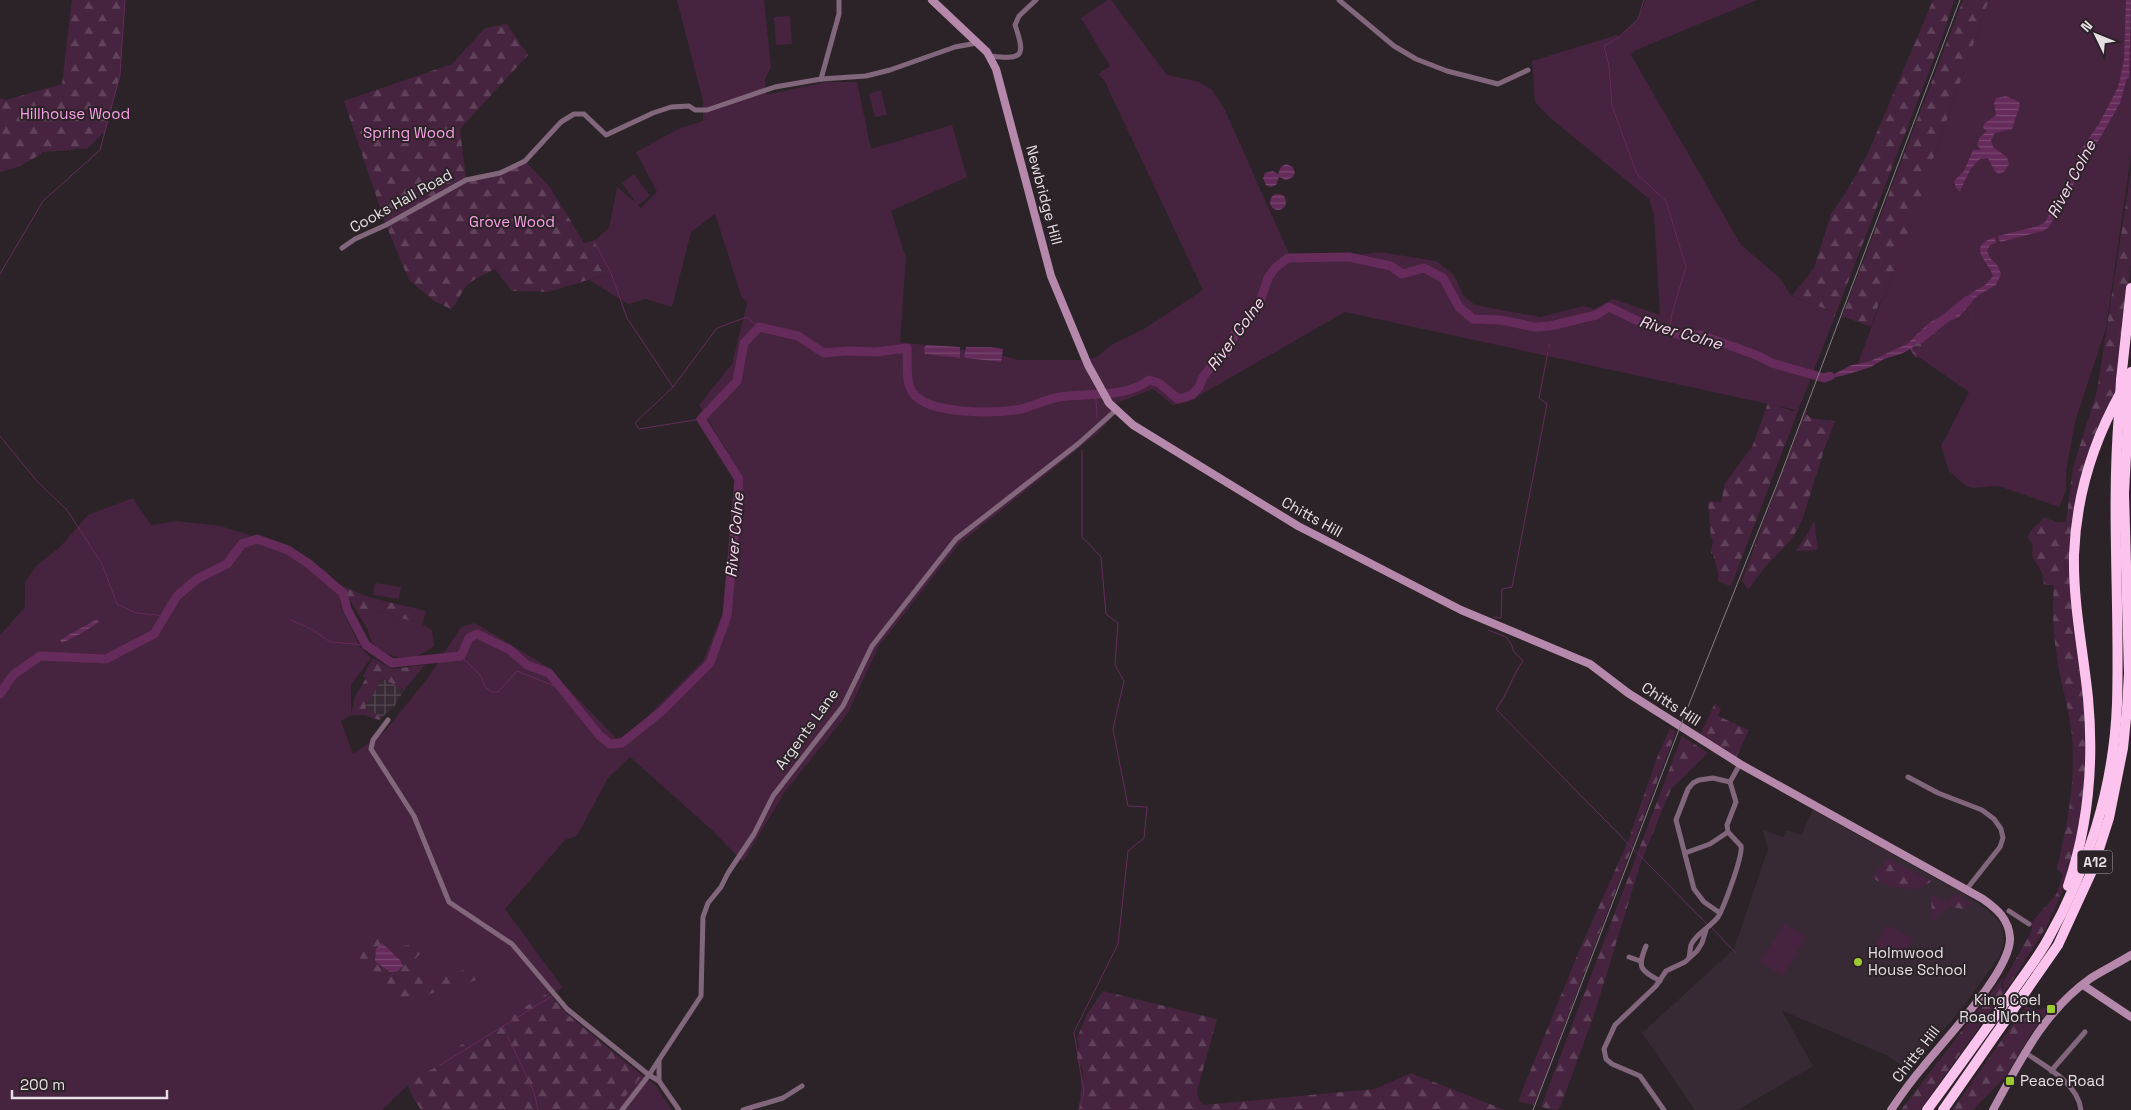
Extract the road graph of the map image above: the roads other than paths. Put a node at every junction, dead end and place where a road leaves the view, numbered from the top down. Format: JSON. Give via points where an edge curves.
{"nodes":[{"id":1,"x":840,"y":0,"type":"edge"},
{"id":2,"x":932,"y":0,"type":"edge"},
{"id":3,"x":1036,"y":0,"type":"edge"},
{"id":4,"x":1339,"y":0,"type":"edge"},
{"id":5,"x":977,"y":43,"type":"junction"},
{"id":6,"x":989,"y":56,"type":"junction"},
{"id":7,"x":1528,"y":70,"type":"dead end"},
{"id":8,"x":821,"y":79,"type":"junction"},
{"id":9,"x":342,"y":248,"type":"dead end"},
{"id":10,"x":2131,"y":288,"type":"edge"},
{"id":11,"x":2131,"y":373,"type":"edge"},
{"id":12,"x":1116,"y":410,"type":"junction"},
{"id":13,"x":2131,"y":520,"type":"edge"},
{"id":14,"x":2127,"y":574,"type":"junction"},
{"id":15,"x":388,"y":720,"type":"dead end"},
{"id":16,"x":1740,"y":764,"type":"junction"},
{"id":17,"x":1908,"y":777,"type":"dead end"},
{"id":18,"x":1730,"y":782,"type":"junction"},
{"id":19,"x":1728,"y":832,"type":"junction"},
{"id":20,"x":1685,"y":853,"type":"junction"},
{"id":21,"x":1966,"y":890,"type":"junction"},
{"id":22,"x":1720,"y":913,"type":"junction"},
{"id":23,"x":2006,"y":921,"type":"junction"},
{"id":24,"x":2029,"y":924,"type":"dead end"},
{"id":25,"x":1646,"y":946,"type":"dead end"},
{"id":26,"x":2131,"y":955,"type":"edge"},
{"id":27,"x":1629,"y":957,"type":"dead end"},
{"id":28,"x":1640,"y":961,"type":"junction"},
{"id":29,"x":2033,"y":961,"type":"junction"},
{"id":30,"x":1660,"y":981,"type":"junction"},
{"id":31,"x":2083,"y":985,"type":"junction"},
{"id":32,"x":2131,"y":1017,"type":"edge"},
{"id":33,"x":2085,"y":1032,"type":"dead end"},
{"id":34,"x":2024,"y":1052,"type":"junction"},
{"id":35,"x":659,"y":1060,"type":"junction"},
{"id":36,"x":2051,"y":1071,"type":"junction"},
{"id":37,"x":649,"y":1075,"type":"junction"},
{"id":38,"x":659,"y":1081,"type":"junction"},
{"id":39,"x":802,"y":1086,"type":"dead end"},
{"id":40,"x":622,"y":1110,"type":"edge"},
{"id":41,"x":679,"y":1110,"type":"edge"},
{"id":42,"x":743,"y":1110,"type":"edge"},
{"id":43,"x":1664,"y":1110,"type":"edge"},
{"id":44,"x":1891,"y":1110,"type":"edge"},
{"id":45,"x":1928,"y":1110,"type":"edge"},
{"id":46,"x":1944,"y":1110,"type":"edge"},
{"id":47,"x":1993,"y":1110,"type":"edge"},
{"id":48,"x":2081,"y":1110,"type":"edge"}],
"edges":[{"from":1,"to":8,"type":"street"},
{"from":2,"to":5,"type":"street","name":"Newbridge Hill"},
{"from":3,"to":6,"type":"street","via":[[1019,16],[1015,25],[1020,40],[1018,56]]},
{"from":4,"to":7,"type":"street","via":[[1378,34],[1416,59],[1498,84]]},
{"from":5,"to":6,"type":"street","name":"Newbridge Hill"},
{"from":5,"to":8,"type":"street","name":"Cooks Hall Road","via":[[866,76]]},
{"from":6,"to":12,"type":"street","name":"Newbridge Hill","via":[[1000,77],[1051,276],[1088,365]]},
{"from":8,"to":9,"type":"street","name":"Cooks Hall Road","via":[[775,87],[707,110],[671,107],[606,135],[584,114],[574,114],[561,122],[525,161],[500,173],[466,180]]},
{"from":10,"to":29,"type":"highway","number":"A12","bridge":true,"via":[[2119,414],[2115,517],[2117,705],[2113,744],[2105,792],[2083,865],[2059,919]]},
{"from":11,"to":14,"type":"highway","number":"A12","bridge":true,"via":[[2124,493]]},
{"from":11,"to":29,"type":"highway","number":"A12","via":[[2093,451],[2079,507],[2074,554],[2091,738],[2089,786],[2075,865]]},
{"from":12,"to":16,"type":"street","name":"Chitts Hill","via":[[1133,425],[1298,526],[1461,610],[1590,664],[1645,704]]},
{"from":12,"to":35,"type":"street","name":"Argents Lane","via":[[1078,444],[956,538],[872,646],[843,706],[773,796],[754,834],[708,903],[703,917],[701,996]]},
{"from":13,"to":14,"type":"highway","number":"A12"},
{"from":14,"to":46,"type":"highway","number":"A12","via":[[2129,673],[2125,734],[2115,796],[2102,844],[2080,899],[2047,962]]},
{"from":15,"to":37,"type":"street","via":[[373,740],[371,750],[414,816],[449,902],[512,944],[567,1009]]},
{"from":16,"to":18,"type":"street"},
{"from":16,"to":21,"type":"street","name":"Chitts Hill"},
{"from":17,"to":21,"type":"street","via":[[1982,810],[2000,825],[2003,838],[2000,846]]},
{"from":18,"to":19,"type":"street","via":[[1736,802],[1727,825]]},
{"from":18,"to":20,"type":"street","via":[[1713,778],[1699,780],[1688,789],[1676,820]]},
{"from":19,"to":20,"type":"street","via":[[1710,844]]},
{"from":19,"to":22,"type":"street","via":[[1742,851]]},
{"from":20,"to":22,"type":"street","via":[[1697,896]]},
{"from":21,"to":23,"type":"street","name":"Chitts Hill","via":[[1995,908]]},
{"from":22,"to":30,"type":"street","via":[[1707,929],[1697,951],[1666,971]]},
{"from":23,"to":24,"type":"street","via":[[2011,913]]},
{"from":23,"to":44,"type":"street","name":"Chitts Hill","via":[[2010,945],[1998,972]]},
{"from":25,"to":28,"type":"street"},
{"from":26,"to":31,"type":"street"},
{"from":27,"to":28,"type":"street"},
{"from":28,"to":30,"type":"street","via":[[1643,970]]},
{"from":29,"to":45,"type":"highway","number":"A12"},
{"from":30,"to":43,"type":"street","via":[[1615,1025],[1604,1053],[1612,1064],[1640,1076]]},
{"from":31,"to":32,"type":"street"},
{"from":31,"to":34,"type":"street","via":[[2043,1024]]},
{"from":33,"to":36,"type":"street"},
{"from":34,"to":36,"type":"street"},
{"from":34,"to":47,"type":"street"},
{"from":35,"to":37,"type":"street","name":"Argents Lane"},
{"from":35,"to":38,"type":"street"},
{"from":36,"to":48,"type":"street","via":[[2073,1090]]},
{"from":37,"to":38,"type":"street"},
{"from":37,"to":40,"type":"street","name":"Argents Lane"},
{"from":38,"to":41,"type":"street"},
{"from":39,"to":42,"type":"street","via":[[783,1098]]}]}
